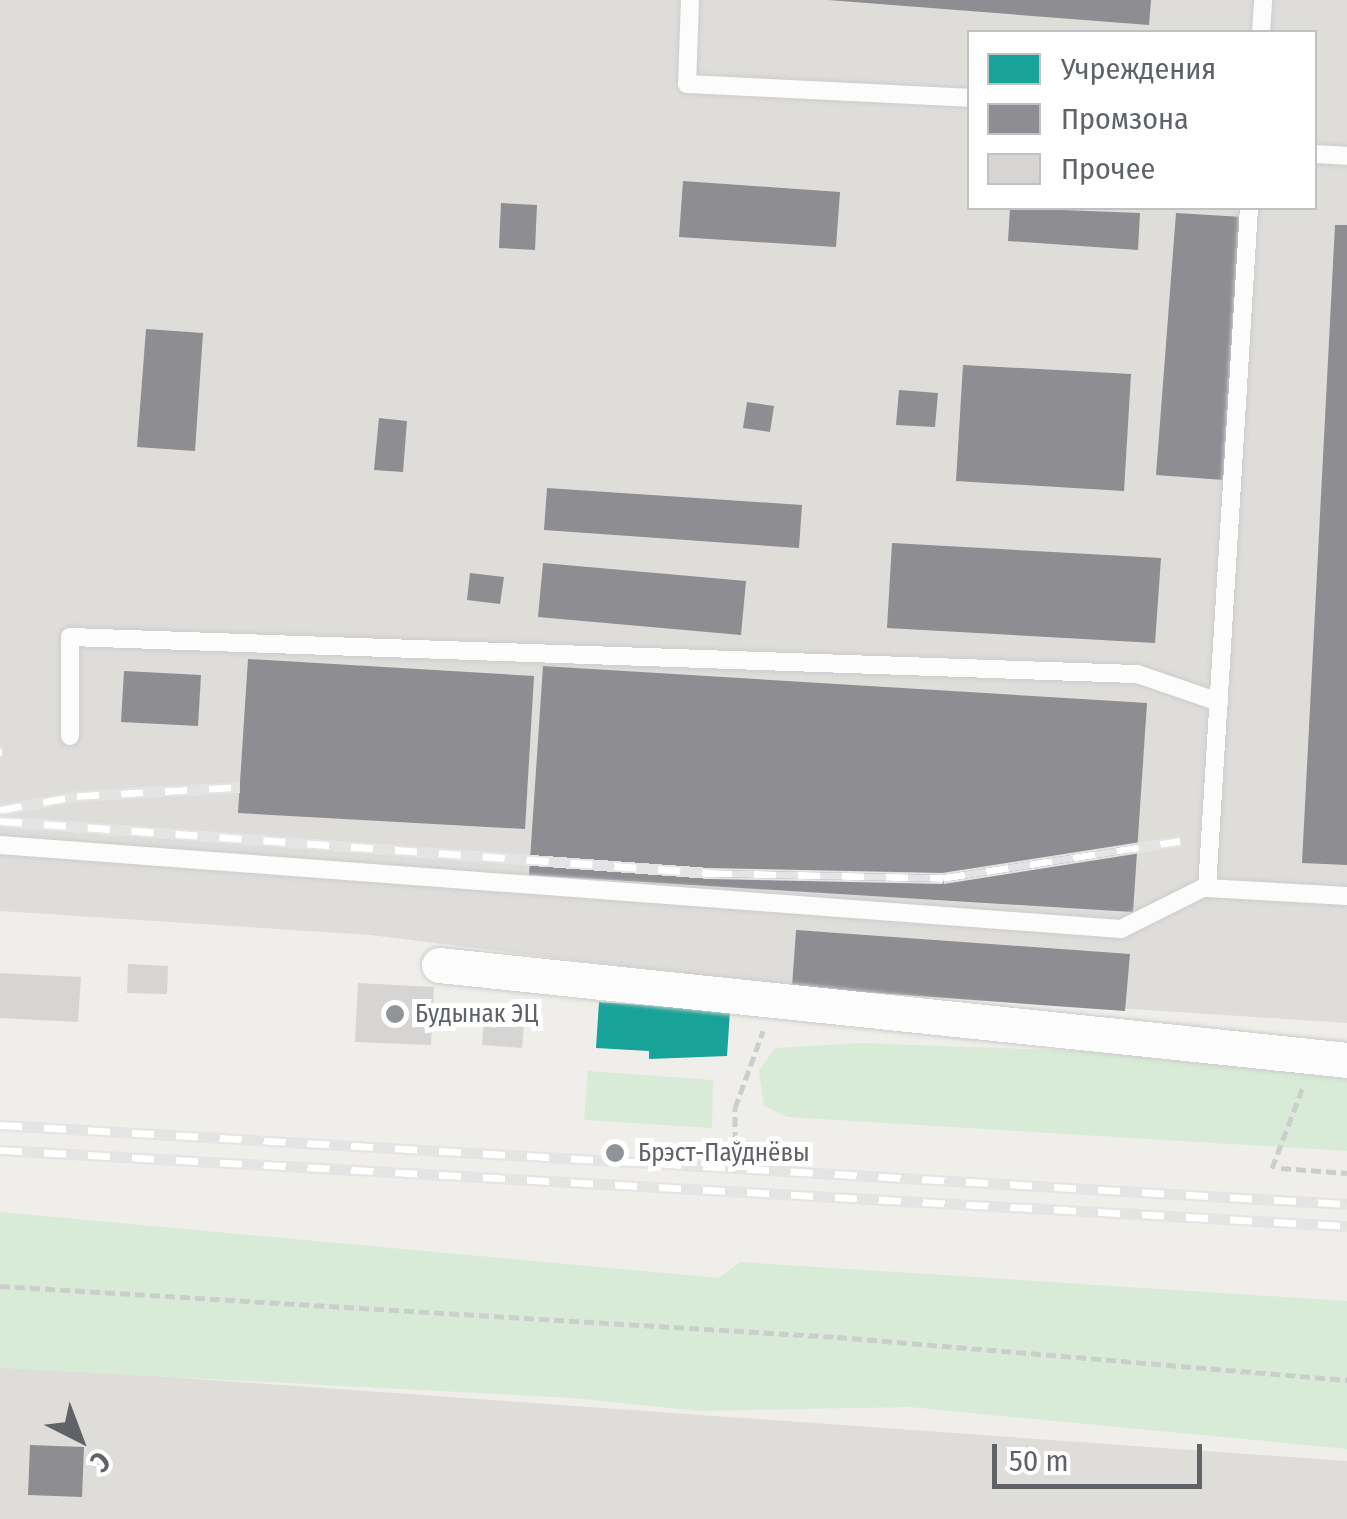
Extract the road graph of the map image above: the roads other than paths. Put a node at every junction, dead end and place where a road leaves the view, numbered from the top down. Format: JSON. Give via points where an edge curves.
{"nodes":[{"id":1,"x":690,"y":0,"type":"edge"},
{"id":2,"x":1264,"y":0,"type":"edge"},
{"id":3,"x":1261,"y":30,"type":"edge"},
{"id":4,"x":967,"y":98,"type":"edge"},
{"id":5,"x":1317,"y":154,"type":"edge"},
{"id":6,"x":1347,"y":156,"type":"edge"},
{"id":7,"x":1250,"y":210,"type":"edge"},
{"id":8,"x":1218,"y":702,"type":"junction"},
{"id":9,"x":70,"y":736,"type":"dead end"},
{"id":10,"x":0,"y":844,"type":"edge"},
{"id":11,"x":1207,"y":886,"type":"junction"},
{"id":12,"x":1347,"y":896,"type":"edge"},
{"id":13,"x":438,"y":965,"type":"dead end"},
{"id":14,"x":1331,"y":1059,"type":"edge"}],
"edges":[{"from":1,"to":4,"type":"lane","via":[[687,84]]},
{"from":2,"to":3,"type":"lane"},
{"from":5,"to":6,"type":"lane"},
{"from":7,"to":8,"type":"lane"},
{"from":8,"to":9,"type":"lane","via":[[1137,674],[70,637]]},
{"from":8,"to":11,"type":"lane"},
{"from":10,"to":11,"type":"lane","via":[[1121,929]]},
{"from":11,"to":12,"type":"lane"},
{"from":13,"to":14,"type":"street"}]}
